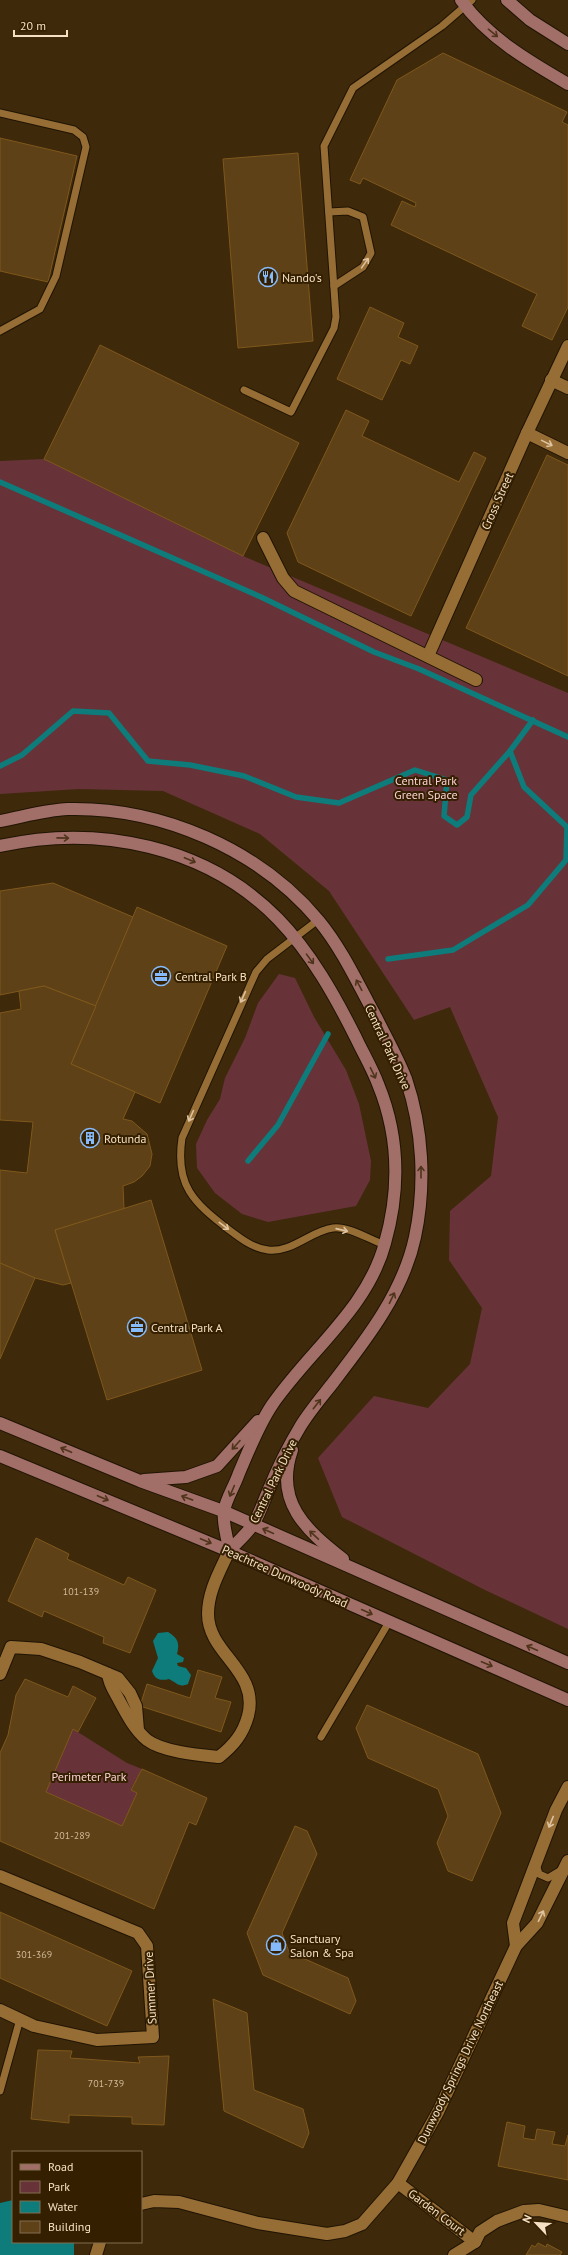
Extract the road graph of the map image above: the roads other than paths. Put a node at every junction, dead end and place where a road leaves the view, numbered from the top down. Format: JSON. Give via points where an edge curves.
{"nodes":[{"id":1,"x":507,"y":0,"type":"edge"},
{"id":2,"x":466,"y":2,"type":"edge"},
{"id":3,"x":568,"y":44,"type":"edge"},
{"id":4,"x":568,"y":84,"type":"edge"},
{"id":5,"x":0,"y":114,"type":"edge"},
{"id":6,"x":329,"y":212,"type":"junction"},
{"id":7,"x":334,"y":286,"type":"junction"},
{"id":8,"x":0,"y":331,"type":"edge"},
{"id":9,"x":568,"y":346,"type":"edge"},
{"id":10,"x":551,"y":380,"type":"junction"},
{"id":11,"x":568,"y":388,"type":"edge"},
{"id":12,"x":244,"y":390,"type":"dead end"},
{"id":13,"x":527,"y":433,"type":"junction"},
{"id":14,"x":568,"y":453,"type":"edge"},
{"id":15,"x":263,"y":538,"type":"dead end"},
{"id":16,"x":428,"y":656,"type":"junction"},
{"id":17,"x":476,"y":680,"type":"dead end"},
{"id":18,"x":0,"y":822,"type":"edge"},
{"id":19,"x":0,"y":846,"type":"edge"},
{"id":20,"x":318,"y":920,"type":"junction"},
{"id":21,"x":295,"y":938,"type":"junction"},
{"id":22,"x":385,"y":1246,"type":"junction"},
{"id":23,"x":272,"y":1405,"type":"junction"},
{"id":24,"x":0,"y":1423,"type":"edge"},
{"id":25,"x":302,"y":1424,"type":"junction"},
{"id":26,"x":0,"y":1456,"type":"edge"},
{"id":27,"x":140,"y":1481,"type":"junction"},
{"id":28,"x":223,"y":1512,"type":"junction"},
{"id":29,"x":253,"y":1524,"type":"junction"},
{"id":30,"x":229,"y":1551,"type":"junction"},
{"id":31,"x":355,"y":1569,"type":"junction"},
{"id":32,"x":389,"y":1622,"type":"junction"},
{"id":33,"x":568,"y":1663,"type":"edge"},
{"id":34,"x":0,"y":1674,"type":"edge"},
{"id":35,"x":568,"y":1700,"type":"edge"},
{"id":36,"x":321,"y":1736,"type":"dead end"},
{"id":37,"x":568,"y":1787,"type":"edge"},
{"id":38,"x":535,"y":1862,"type":"junction"},
{"id":39,"x":566,"y":1865,"type":"edge"},
{"id":40,"x":0,"y":1876,"type":"edge"},
{"id":41,"x":516,"y":1946,"type":"junction"},
{"id":42,"x":0,"y":2010,"type":"edge"},
{"id":43,"x":20,"y":2019,"type":"junction"},
{"id":44,"x":0,"y":2092,"type":"edge"},
{"id":45,"x":398,"y":2183,"type":"junction"},
{"id":46,"x":142,"y":2204,"type":"edge"},
{"id":47,"x":568,"y":2217,"type":"edge"},
{"id":48,"x":475,"y":2242,"type":"junction"},
{"id":49,"x":100,"y":2243,"type":"edge"},
{"id":50,"x":96,"y":2255,"type":"edge"},
{"id":51,"x":454,"y":2255,"type":"edge"}],
"edges":[{"from":1,"to":3,"type":"street","via":[[530,20]]},
{"from":2,"to":4,"type":"street","one_way":true,"via":[[487,28],[521,55]]},
{"from":2,"to":6,"type":"lane","via":[[442,26],[353,88],[324,146]]},
{"from":5,"to":8,"type":"lane","via":[[74,130],[83,138],[86,147],[56,276],[40,309]]},
{"from":6,"to":7,"type":"lane"},
{"from":7,"to":6,"type":"lane","one_way":true,"via":[[363,267],[371,253],[362,217],[348,211]]},
{"from":7,"to":12,"type":"lane","via":[[334,328],[291,412]]},
{"from":9,"to":10,"type":"street","name":"Cross Street"},
{"from":10,"to":11,"type":"street"},
{"from":10,"to":13,"type":"street","name":"Cross Street"},
{"from":13,"to":14,"type":"street","one_way":true},
{"from":13,"to":16,"type":"street","name":"Cross Street"},
{"from":15,"to":16,"type":"street","via":[[283,578],[294,591]]},
{"from":16,"to":17,"type":"street"},
{"from":18,"to":20,"type":"street","name":"Central Park Drive","via":[[67,809],[132,814],[163,821],[194,832],[250,861],[276,880]]},
{"from":19,"to":21,"type":"street","name":"Central Park Drive","one_way":true,"via":[[24,840],[56,838],[120,841],[152,847],[210,869],[237,884],[263,904]]},
{"from":20,"to":21,"type":"lane"},
{"from":25,"to":20,"type":"street","name":"Central Park Drive","one_way":true,"via":[[364,1343],[385,1311],[402,1276],[414,1238],[421,1192],[421,1148],[405,1078],[341,952]]},
{"from":21,"to":22,"type":"street","name":"Central Park Drive","one_way":true,"via":[[324,978],[346,1018],[378,1084],[391,1125],[396,1168],[394,1207]]},
{"from":21,"to":22,"type":"lane","one_way":true,"via":[[267,959],[249,983],[182,1138],[179,1157],[181,1174],[188,1191],[198,1205],[248,1244],[268,1250],[286,1249],[309,1236],[334,1228],[347,1230]]},
{"from":22,"to":23,"type":"street","name":"Central Park Drive","via":[[375,1272],[345,1317]]},
{"from":23,"to":27,"type":"street","one_way":true,"via":[[217,1466],[186,1477]]},
{"from":23,"to":28,"type":"street","name":"Central Park Drive","one_way":true,"via":[[256,1434]]},
{"from":27,"to":24,"type":"street","one_way":true},
{"from":25,"to":29,"type":"street","name":"Central Park Drive","via":[[281,1460]]},
{"from":31,"to":25,"type":"street","one_way":true,"via":[[312,1534],[299,1518],[290,1499],[286,1477],[289,1460]]},
{"from":26,"to":30,"type":"street","name":"Peachtree Dunwoody Road","one_way":true},
{"from":28,"to":27,"type":"street","one_way":true},
{"from":28,"to":29,"type":"street"},
{"from":28,"to":30,"type":"street"},
{"from":29,"to":30,"type":"street","name":"Central Park Drive"},
{"from":31,"to":29,"type":"street","one_way":true},
{"from":30,"to":32,"type":"street","name":"Peachtree Dunwoody Road","one_way":true},
{"from":30,"to":34,"type":"street","via":[[209,1595],[208,1615],[210,1628],[250,1691],[250,1708],[245,1726],[235,1744],[219,1757],[200,1756],[155,1745],[138,1731],[136,1706],[118,1678],[80,1662],[41,1649],[11,1647]]},
{"from":33,"to":31,"type":"street","one_way":true},
{"from":32,"to":35,"type":"street","name":"Peachtree Dunwoody Road","one_way":true},
{"from":32,"to":36,"type":"lane"},
{"from":37,"to":38,"type":"street","one_way":true},
{"from":38,"to":39,"type":"lane","via":[[539,1874],[548,1878]]},
{"from":38,"to":41,"type":"street","via":[[513,1923]]},
{"from":41,"to":39,"type":"street","name":"Dunwoody Springs Drive Northeast","one_way":true,"via":[[538,1923]]},
{"from":40,"to":43,"type":"street","name":"Summer Drive","via":[[138,1933],[147,1946],[153,2037],[97,2040],[34,2026]]},
{"from":41,"to":45,"type":"street","name":"Dunwoody Springs Drive Northeast","via":[[438,2112]]},
{"from":42,"to":43,"type":"street","name":"Summer Drive"},
{"from":43,"to":44,"type":"lane"},
{"from":45,"to":46,"type":"street","name":"Dunwoody Springs Drive Northeast","via":[[362,2224],[345,2231],[327,2234],[258,2223],[179,2202],[154,2201]]},
{"from":45,"to":48,"type":"street","name":"Garden Court"},
{"from":47,"to":48,"type":"street","via":[[540,2210],[524,2211],[497,2221],[480,2232]]},
{"from":48,"to":51,"type":"street"},
{"from":49,"to":50,"type":"street"}]}
